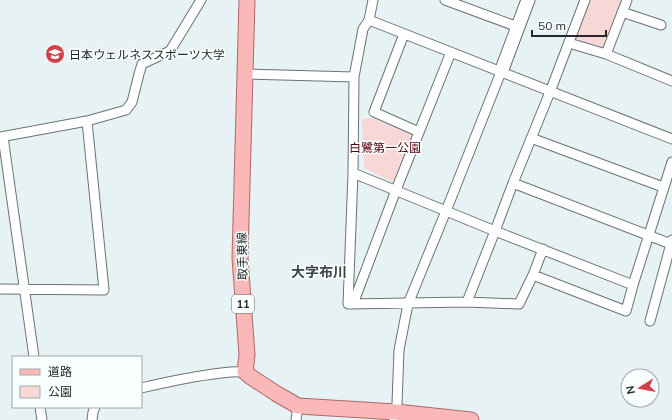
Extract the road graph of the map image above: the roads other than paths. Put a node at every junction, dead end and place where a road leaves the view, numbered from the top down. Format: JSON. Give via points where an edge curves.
{"nodes":[{"id":1,"x":201,"y":0,"type":"edge"},
{"id":2,"x":248,"y":0,"type":"edge"},
{"id":3,"x":373,"y":0,"type":"edge"},
{"id":4,"x":445,"y":0,"type":"edge"},
{"id":5,"x":528,"y":0,"type":"edge"},
{"id":6,"x":585,"y":0,"type":"edge"},
{"id":7,"x":627,"y":0,"type":"edge"},
{"id":8,"x":622,"y":12,"type":"junction"},
{"id":9,"x":370,"y":20,"type":"junction"},
{"id":10,"x":660,"y":25,"type":"dead end"},
{"id":11,"x":518,"y":27,"type":"junction"},
{"id":12,"x":404,"y":34,"type":"junction"},
{"id":13,"x":569,"y":42,"type":"junction"},
{"id":14,"x":452,"y":52,"type":"junction"},
{"id":15,"x":606,"y":54,"type":"junction"},
{"id":16,"x":501,"y":72,"type":"junction"},
{"id":17,"x":246,"y":74,"type":"junction"},
{"id":18,"x":354,"y":77,"type":"junction"},
{"id":19,"x":672,"y":81,"type":"edge"},
{"id":20,"x":550,"y":92,"type":"junction"},
{"id":21,"x":87,"y":121,"type":"junction"},
{"id":22,"x":420,"y":132,"type":"junction"},
{"id":23,"x":2,"y":137,"type":"edge"},
{"id":24,"x":531,"y":138,"type":"junction"},
{"id":25,"x":672,"y":139,"type":"edge"},
{"id":26,"x":672,"y":162,"type":"edge"},
{"id":27,"x":353,"y":173,"type":"junction"},
{"id":28,"x":513,"y":183,"type":"junction"},
{"id":29,"x":664,"y":187,"type":"junction"},
{"id":30,"x":396,"y":190,"type":"junction"},
{"id":31,"x":446,"y":211,"type":"junction"},
{"id":32,"x":495,"y":231,"type":"junction"},
{"id":33,"x":648,"y":235,"type":"junction"},
{"id":34,"x":671,"y":242,"type":"edge"},
{"id":35,"x":542,"y":249,"type":"junction"},
{"id":36,"x":533,"y":275,"type":"junction"},
{"id":37,"x":633,"y":285,"type":"junction"},
{"id":38,"x":0,"y":289,"type":"edge"},
{"id":39,"x":24,"y":289,"type":"junction"},
{"id":40,"x":468,"y":302,"type":"junction"},
{"id":41,"x":353,"y":304,"type":"junction"},
{"id":42,"x":408,"y":304,"type":"junction"},
{"id":43,"x":650,"y":321,"type":"dead end"},
{"id":44,"x":34,"y":356,"type":"edge"},
{"id":45,"x":246,"y":372,"type":"junction"},
{"id":46,"x":142,"y":388,"type":"edge"},
{"id":47,"x":40,"y":408,"type":"edge"},
{"id":48,"x":95,"y":408,"type":"edge"},
{"id":49,"x":297,"y":413,"type":"edge"},
{"id":50,"x":395,"y":416,"type":"edge"},
{"id":51,"x":42,"y":420,"type":"edge"},
{"id":52,"x":92,"y":420,"type":"edge"},
{"id":53,"x":471,"y":420,"type":"edge"}],
"edges":[{"from":1,"to":21,"type":"street","via":[[170,51],[142,64],[132,102],[126,110]]},
{"from":2,"to":17,"type":"main road","name":"取手東線","number":"11"},
{"from":3,"to":9,"type":"street"},
{"from":4,"to":11,"type":"street"},
{"from":5,"to":11,"type":"street"},
{"from":6,"to":13,"type":"street"},
{"from":7,"to":8,"type":"street"},
{"from":8,"to":10,"type":"street"},
{"from":8,"to":15,"type":"street"},
{"from":9,"to":12,"type":"street"},
{"from":9,"to":18,"type":"street","via":[[363,29]]},
{"from":11,"to":16,"type":"street"},
{"from":12,"to":14,"type":"street"},
{"from":12,"to":22,"type":"street","via":[[374,112]]},
{"from":13,"to":15,"type":"street"},
{"from":13,"to":20,"type":"street"},
{"from":14,"to":16,"type":"street"},
{"from":14,"to":22,"type":"street"},
{"from":15,"to":19,"type":"street"},
{"from":16,"to":20,"type":"street"},
{"from":16,"to":31,"type":"street"},
{"from":17,"to":18,"type":"street"},
{"from":17,"to":45,"type":"main road","name":"取手東線","number":"11","via":[[240,258]]},
{"from":18,"to":27,"type":"street"},
{"from":20,"to":24,"type":"street"},
{"from":20,"to":25,"type":"street"},
{"from":21,"to":23,"type":"street"},
{"from":21,"to":39,"type":"street","via":[[104,290]]},
{"from":22,"to":30,"type":"street"},
{"from":23,"to":39,"type":"street"},
{"from":24,"to":28,"type":"street"},
{"from":24,"to":29,"type":"street"},
{"from":26,"to":29,"type":"street"},
{"from":27,"to":30,"type":"street"},
{"from":27,"to":41,"type":"street","via":[[348,304]]},
{"from":28,"to":32,"type":"street"},
{"from":28,"to":33,"type":"street"},
{"from":29,"to":33,"type":"street"},
{"from":30,"to":31,"type":"street"},
{"from":30,"to":41,"type":"street"},
{"from":31,"to":32,"type":"street"},
{"from":31,"to":42,"type":"street"},
{"from":32,"to":35,"type":"street"},
{"from":32,"to":40,"type":"street"},
{"from":33,"to":34,"type":"street"},
{"from":33,"to":37,"type":"street"},
{"from":34,"to":43,"type":"street"},
{"from":35,"to":36,"type":"street"},
{"from":35,"to":37,"type":"street"},
{"from":36,"to":37,"type":"street","via":[[626,311]]},
{"from":36,"to":40,"type":"street","via":[[519,304]]},
{"from":38,"to":39,"type":"street"},
{"from":39,"to":44,"type":"street"},
{"from":40,"to":42,"type":"street"},
{"from":41,"to":42,"type":"street"},
{"from":42,"to":50,"type":"street","via":[[399,350]]},
{"from":45,"to":46,"type":"street","via":[[211,374]]},
{"from":45,"to":49,"type":"main road","via":[[277,394]]},
{"from":47,"to":51,"type":"street"},
{"from":48,"to":52,"type":"street"},
{"from":49,"to":50,"type":"main road"},
{"from":50,"to":53,"type":"main road"}]}
